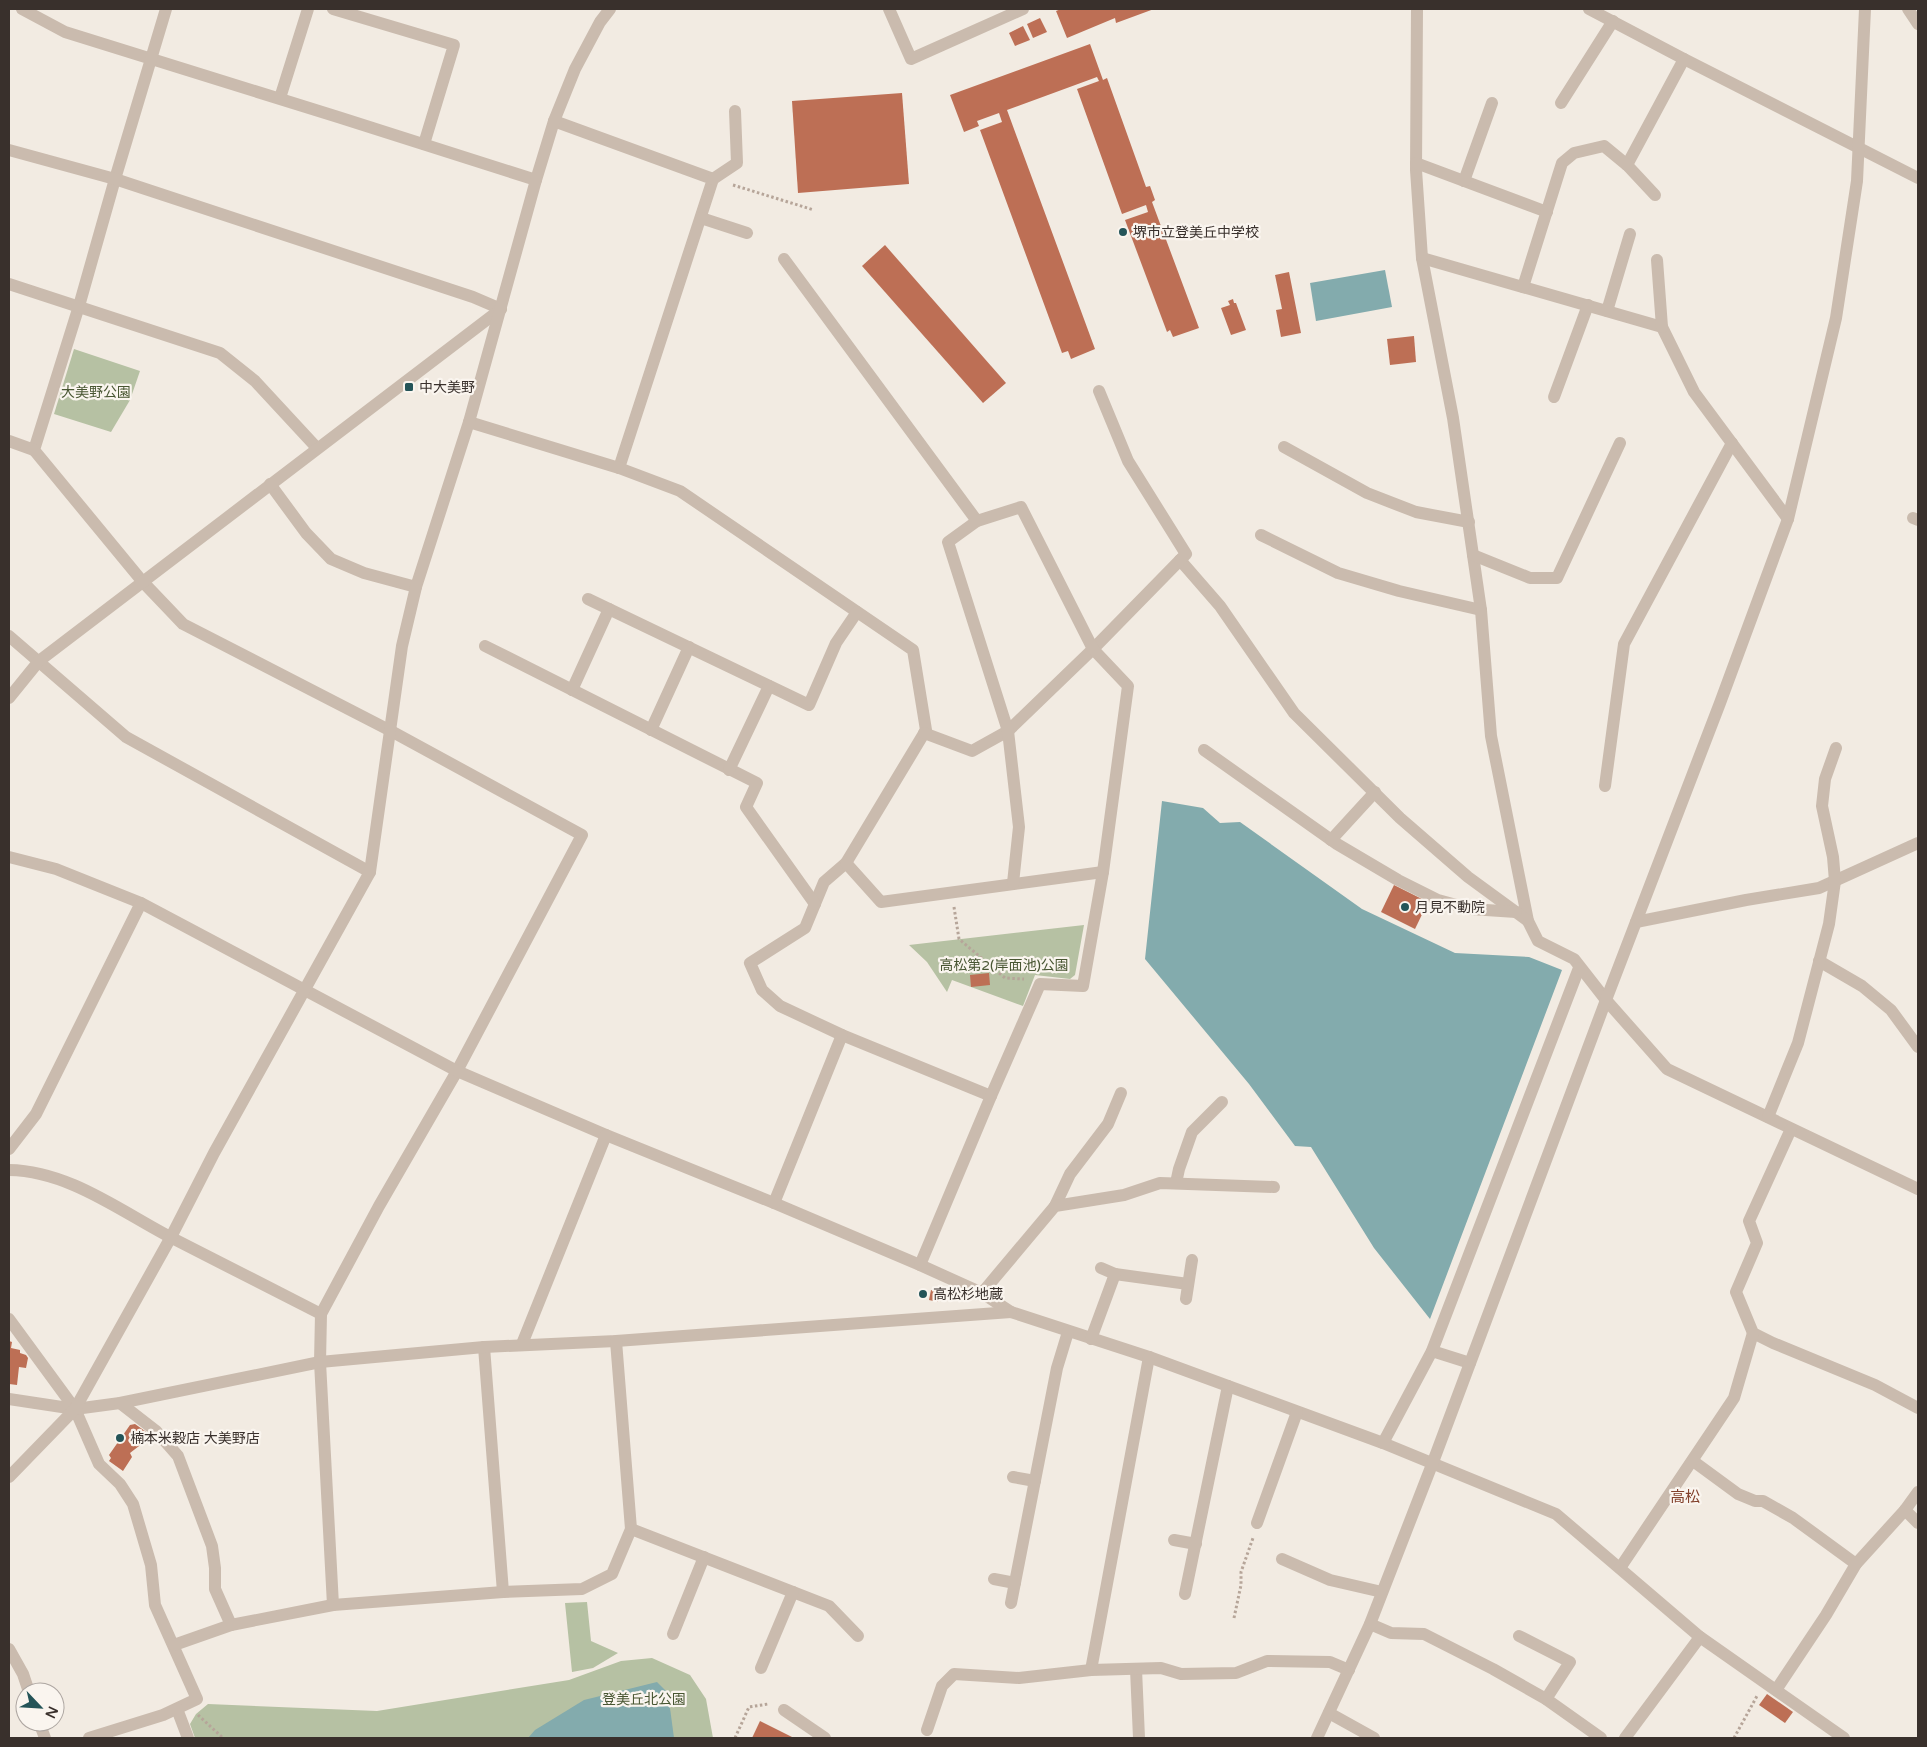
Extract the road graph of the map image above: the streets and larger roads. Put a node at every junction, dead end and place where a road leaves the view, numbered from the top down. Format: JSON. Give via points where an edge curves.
{"nodes":[{"id":1,"x":22,"y":9,"type":"edge"},
{"id":2,"x":166,"y":9,"type":"edge"},
{"id":3,"x":308,"y":9,"type":"edge"},
{"id":4,"x":333,"y":9,"type":"edge"},
{"id":5,"x":610,"y":9,"type":"edge"},
{"id":6,"x":889,"y":9,"type":"edge"},
{"id":7,"x":1023,"y":9,"type":"edge"},
{"id":8,"x":1417,"y":9,"type":"edge"},
{"id":9,"x":1589,"y":9,"type":"edge"},
{"id":10,"x":1865,"y":9,"type":"edge"},
{"id":11,"x":1908,"y":9,"type":"edge"},
{"id":12,"x":1607,"y":15,"type":"edge"},
{"id":13,"x":1918,"y":24,"type":"edge"},
{"id":14,"x":1684,"y":59,"type":"junction"},
{"id":15,"x":152,"y":60,"type":"junction"},
{"id":16,"x":280,"y":98,"type":"junction"},
{"id":17,"x":1492,"y":103,"type":"dead end"},
{"id":18,"x":1561,"y":103,"type":"dead end"},
{"id":19,"x":735,"y":111,"type":"dead end"},
{"id":20,"x":554,"y":121,"type":"junction"},
{"id":21,"x":424,"y":144,"type":"junction"},
{"id":22,"x":1859,"y":148,"type":"junction"},
{"id":23,"x":9,"y":150,"type":"edge"},
{"id":24,"x":1416,"y":163,"type":"junction"},
{"id":25,"x":1627,"y":165,"type":"junction"},
{"id":26,"x":1918,"y":178,"type":"edge"},
{"id":27,"x":115,"y":179,"type":"junction"},
{"id":28,"x":714,"y":179,"type":"junction"},
{"id":29,"x":536,"y":180,"type":"junction"},
{"id":30,"x":1464,"y":181,"type":"junction"},
{"id":31,"x":1655,"y":195,"type":"dead end"},
{"id":32,"x":1547,"y":212,"type":"junction"},
{"id":33,"x":701,"y":218,"type":"junction"},
{"id":34,"x":747,"y":233,"type":"dead end"},
{"id":35,"x":1630,"y":234,"type":"dead end"},
{"id":36,"x":1422,"y":258,"type":"junction"},
{"id":37,"x":784,"y":259,"type":"dead end"},
{"id":38,"x":1658,"y":260,"type":"dead end"},
{"id":39,"x":9,"y":284,"type":"edge"},
{"id":40,"x":1523,"y":287,"type":"junction"},
{"id":41,"x":79,"y":306,"type":"junction"},
{"id":42,"x":1588,"y":306,"type":"junction"},
{"id":43,"x":501,"y":309,"type":"junction"},
{"id":44,"x":1607,"y":311,"type":"junction"},
{"id":45,"x":1662,"y":327,"type":"junction"},
{"id":46,"x":1099,"y":391,"type":"dead end"},
{"id":47,"x":1554,"y":397,"type":"dead end"},
{"id":48,"x":469,"y":422,"type":"junction"},
{"id":49,"x":9,"y":441,"type":"edge"},
{"id":50,"x":1620,"y":443,"type":"dead end"},
{"id":51,"x":1732,"y":443,"type":"junction"},
{"id":52,"x":1284,"y":447,"type":"dead end"},
{"id":53,"x":317,"y":448,"type":"junction"},
{"id":54,"x":34,"y":450,"type":"junction"},
{"id":55,"x":619,"y":468,"type":"junction"},
{"id":56,"x":270,"y":484,"type":"junction"},
{"id":57,"x":1788,"y":518,"type":"junction"},
{"id":58,"x":977,"y":520,"type":"junction"},
{"id":59,"x":1468,"y":522,"type":"junction"},
{"id":60,"x":1261,"y":535,"type":"dead end"},
{"id":61,"x":1473,"y":555,"type":"junction"},
{"id":62,"x":1180,"y":560,"type":"junction"},
{"id":63,"x":142,"y":581,"type":"junction"},
{"id":64,"x":416,"y":587,"type":"junction"},
{"id":65,"x":588,"y":599,"type":"dead end"},
{"id":66,"x":609,"y":609,"type":"junction"},
{"id":67,"x":1481,"y":610,"type":"junction"},
{"id":68,"x":857,"y":612,"type":"junction"},
{"id":69,"x":9,"y":636,"type":"edge"},
{"id":70,"x":485,"y":646,"type":"dead end"},
{"id":71,"x":689,"y":648,"type":"junction"},
{"id":72,"x":1093,"y":649,"type":"junction"},
{"id":73,"x":38,"y":661,"type":"junction"},
{"id":74,"x":769,"y":686,"type":"junction"},
{"id":75,"x":572,"y":690,"type":"junction"},
{"id":76,"x":9,"y":698,"type":"edge"},
{"id":77,"x":651,"y":730,"type":"junction"},
{"id":78,"x":391,"y":731,"type":"junction"},
{"id":79,"x":1008,"y":731,"type":"junction"},
{"id":80,"x":924,"y":733,"type":"junction"},
{"id":81,"x":1836,"y":748,"type":"dead end"},
{"id":82,"x":1204,"y":750,"type":"dead end"},
{"id":83,"x":729,"y":770,"type":"junction"},
{"id":84,"x":1605,"y":786,"type":"dead end"},
{"id":85,"x":1375,"y":792,"type":"junction"},
{"id":86,"x":1331,"y":840,"type":"junction"},
{"id":87,"x":1918,"y":843,"type":"edge"},
{"id":88,"x":9,"y":856,"type":"edge"},
{"id":89,"x":846,"y":863,"type":"junction"},
{"id":90,"x":370,"y":872,"type":"junction"},
{"id":91,"x":1103,"y":872,"type":"junction"},
{"id":92,"x":1835,"y":881,"type":"junction"},
{"id":93,"x":1013,"y":883,"type":"junction"},
{"id":94,"x":141,"y":903,"type":"junction"},
{"id":95,"x":815,"y":904,"type":"junction"},
{"id":96,"x":1516,"y":912,"type":"junction"},
{"id":97,"x":1528,"y":921,"type":"junction"},
{"id":98,"x":1636,"y":922,"type":"junction"},
{"id":99,"x":1819,"y":961,"type":"junction"},
{"id":100,"x":1579,"y":968,"type":"junction"},
{"id":101,"x":305,"y":990,"type":"junction"},
{"id":102,"x":1606,"y":1000,"type":"junction"},
{"id":103,"x":842,"y":1035,"type":"junction"},
{"id":104,"x":1918,"y":1047,"type":"edge"},
{"id":105,"x":457,"y":1071,"type":"junction"},
{"id":106,"x":1120,"y":1093,"type":"dead end"},
{"id":107,"x":991,"y":1096,"type":"junction"},
{"id":108,"x":1222,"y":1102,"type":"dead end"},
{"id":109,"x":1768,"y":1117,"type":"junction"},
{"id":110,"x":1791,"y":1129,"type":"junction"},
{"id":111,"x":606,"y":1135,"type":"junction"},
{"id":112,"x":9,"y":1149,"type":"edge"},
{"id":113,"x":9,"y":1170,"type":"edge"},
{"id":114,"x":1176,"y":1183,"type":"junction"},
{"id":115,"x":1274,"y":1187,"type":"dead end"},
{"id":116,"x":1918,"y":1189,"type":"edge"},
{"id":117,"x":774,"y":1203,"type":"junction"},
{"id":118,"x":1055,"y":1206,"type":"junction"},
{"id":119,"x":171,"y":1237,"type":"junction"},
{"id":120,"x":1192,"y":1260,"type":"dead end"},
{"id":121,"x":920,"y":1265,"type":"junction"},
{"id":122,"x":1100,"y":1268,"type":"dead end"},
{"id":123,"x":1115,"y":1274,"type":"junction"},
{"id":124,"x":1188,"y":1284,"type":"junction"},
{"id":125,"x":982,"y":1292,"type":"junction"},
{"id":126,"x":1186,"y":1299,"type":"dead end"},
{"id":127,"x":1011,"y":1312,"type":"junction"},
{"id":128,"x":321,"y":1314,"type":"junction"},
{"id":129,"x":9,"y":1319,"type":"edge"},
{"id":130,"x":1068,"y":1332,"type":"junction"},
{"id":131,"x":1753,"y":1333,"type":"junction"},
{"id":132,"x":1091,"y":1339,"type":"junction"},
{"id":133,"x":616,"y":1341,"type":"junction"},
{"id":134,"x":522,"y":1344,"type":"junction"},
{"id":135,"x":484,"y":1347,"type":"junction"},
{"id":136,"x":1432,"y":1352,"type":"junction"},
{"id":137,"x":1149,"y":1357,"type":"junction"},
{"id":138,"x":320,"y":1362,"type":"junction"},
{"id":139,"x":1470,"y":1363,"type":"junction"},
{"id":140,"x":1228,"y":1386,"type":"junction"},
{"id":141,"x":9,"y":1399,"type":"edge"},
{"id":142,"x":120,"y":1403,"type":"junction"},
{"id":143,"x":1918,"y":1408,"type":"edge"},
{"id":144,"x":75,"y":1409,"type":"junction"},
{"id":145,"x":1297,"y":1412,"type":"junction"},
{"id":146,"x":1382,"y":1443,"type":"junction"},
{"id":147,"x":1693,"y":1461,"type":"junction"},
{"id":148,"x":1433,"y":1462,"type":"junction"},
{"id":149,"x":9,"y":1477,"type":"edge"},
{"id":150,"x":1013,"y":1477,"type":"dead end"},
{"id":151,"x":1035,"y":1481,"type":"junction"},
{"id":152,"x":1918,"y":1492,"type":"edge"},
{"id":153,"x":1905,"y":1510,"type":"junction"},
{"id":154,"x":1257,"y":1523,"type":"road end"},
{"id":155,"x":1918,"y":1523,"type":"edge"},
{"id":156,"x":631,"y":1529,"type":"junction"},
{"id":157,"x":1174,"y":1540,"type":"dead end"},
{"id":158,"x":1196,"y":1544,"type":"junction"},
{"id":159,"x":704,"y":1557,"type":"junction"},
{"id":160,"x":1282,"y":1559,"type":"dead end"},
{"id":161,"x":1856,"y":1564,"type":"junction"},
{"id":162,"x":1620,"y":1568,"type":"junction"},
{"id":163,"x":994,"y":1579,"type":"dead end"},
{"id":164,"x":1015,"y":1583,"type":"junction"},
{"id":165,"x":503,"y":1592,"type":"junction"},
{"id":166,"x":793,"y":1592,"type":"junction"},
{"id":167,"x":1382,"y":1592,"type":"junction"},
{"id":168,"x":1185,"y":1594,"type":"dead end"},
{"id":169,"x":1011,"y":1603,"type":"dead end"},
{"id":170,"x":333,"y":1605,"type":"junction"},
{"id":171,"x":1370,"y":1624,"type":"junction"},
{"id":172,"x":230,"y":1625,"type":"junction"},
{"id":173,"x":673,"y":1634,"type":"dead end"},
{"id":174,"x":858,"y":1636,"type":"dead end"},
{"id":175,"x":1519,"y":1636,"type":"dead end"},
{"id":176,"x":1700,"y":1637,"type":"junction"},
{"id":177,"x":174,"y":1645,"type":"junction"},
{"id":178,"x":9,"y":1648,"type":"edge"},
{"id":179,"x":761,"y":1668,"type":"dead end"},
{"id":180,"x":1136,"y":1669,"type":"junction"},
{"id":181,"x":1091,"y":1670,"type":"junction"},
{"id":182,"x":1349,"y":1670,"type":"junction"},
{"id":183,"x":26,"y":1682,"type":"edge"},
{"id":184,"x":1770,"y":1686,"type":"junction"},
{"id":185,"x":1546,"y":1699,"type":"junction"},
{"id":186,"x":177,"y":1709,"type":"junction"},
{"id":187,"x":784,"y":1710,"type":"road end"},
{"id":188,"x":1329,"y":1714,"type":"junction"},
{"id":189,"x":927,"y":1730,"type":"dead end"},
{"id":190,"x":1831,"y":1735,"type":"edge"},
{"id":191,"x":88,"y":1738,"type":"edge"},
{"id":192,"x":188,"y":1738,"type":"edge"},
{"id":193,"x":826,"y":1738,"type":"edge"},
{"id":194,"x":1139,"y":1738,"type":"edge"},
{"id":195,"x":1317,"y":1738,"type":"edge"},
{"id":196,"x":1374,"y":1738,"type":"edge"},
{"id":197,"x":1600,"y":1738,"type":"edge"},
{"id":198,"x":1627,"y":1738,"type":"edge"},
{"id":199,"x":1844,"y":1738,"type":"edge"}],
"edges":[{"from":1,"to":15,"type":"street","via":[[65,32]]},
{"from":2,"to":15,"type":"street"},
{"from":3,"to":16,"type":"street"},
{"from":4,"to":21,"type":"street","via":[[454,45]]},
{"from":5,"to":20,"type":"street","via":[[575,69]]},
{"from":6,"to":7,"type":"street","via":[[911,59]]},
{"from":8,"to":24,"type":"street"},
{"from":9,"to":12,"type":"street"},
{"from":10,"to":22,"type":"street"},
{"from":11,"to":13,"type":"street"},
{"from":12,"to":14,"type":"street"},
{"from":12,"to":18,"type":"street"},
{"from":14,"to":22,"type":"street"},
{"from":14,"to":25,"type":"street"},
{"from":15,"to":16,"type":"street"},
{"from":15,"to":27,"type":"street"},
{"from":16,"to":21,"type":"street"},
{"from":17,"to":30,"type":"street"},
{"from":19,"to":28,"type":"street","via":[[737,163]]},
{"from":20,"to":28,"type":"street"},
{"from":20,"to":29,"type":"street"},
{"from":21,"to":29,"type":"street"},
{"from":22,"to":26,"type":"street"},
{"from":22,"to":57,"type":"street","via":[[1836,318]]},
{"from":23,"to":27,"type":"street"},
{"from":24,"to":30,"type":"street"},
{"from":24,"to":36,"type":"street"},
{"from":25,"to":31,"type":"street"},
{"from":25,"to":32,"type":"street","via":[[1604,146],[1574,153],[1562,163]]},
{"from":27,"to":41,"type":"street"},
{"from":27,"to":43,"type":"street"},
{"from":28,"to":33,"type":"street"},
{"from":29,"to":43,"type":"street"},
{"from":30,"to":32,"type":"street"},
{"from":32,"to":40,"type":"street"},
{"from":33,"to":34,"type":"street"},
{"from":33,"to":55,"type":"street"},
{"from":35,"to":44,"type":"street"},
{"from":36,"to":40,"type":"street"},
{"from":36,"to":59,"type":"street","via":[[1453,418]]},
{"from":37,"to":58,"type":"street"},
{"from":38,"to":45,"type":"street"},
{"from":39,"to":41,"type":"street"},
{"from":40,"to":42,"type":"street"},
{"from":41,"to":53,"type":"street","via":[[220,353],[255,381]]},
{"from":41,"to":54,"type":"street"},
{"from":42,"to":44,"type":"street"},
{"from":42,"to":47,"type":"street"},
{"from":43,"to":48,"type":"street"},
{"from":43,"to":53,"type":"street"},
{"from":44,"to":45,"type":"street"},
{"from":45,"to":51,"type":"street","via":[[1694,392]]},
{"from":46,"to":62,"type":"street","via":[[1128,461],[1186,554]]},
{"from":48,"to":55,"type":"street"},
{"from":48,"to":64,"type":"street"},
{"from":49,"to":54,"type":"street"},
{"from":50,"to":61,"type":"street","via":[[1557,578],[1530,578]]},
{"from":51,"to":57,"type":"street"},
{"from":51,"to":84,"type":"street","via":[[1624,644]]},
{"from":52,"to":59,"type":"street","via":[[1375,496],[1416,512]]},
{"from":53,"to":56,"type":"street"},
{"from":54,"to":63,"type":"street"},
{"from":55,"to":68,"type":"street","via":[[680,491]]},
{"from":56,"to":63,"type":"street"},
{"from":56,"to":64,"type":"street","via":[[306,533],[331,559],[364,573]]},
{"from":57,"to":98,"type":"street"},
{"from":58,"to":72,"type":"street","via":[[1021,507]]},
{"from":58,"to":79,"type":"street","via":[[948,542]]},
{"from":59,"to":61,"type":"street"},
{"from":60,"to":67,"type":"street","via":[[1338,573]]},
{"from":61,"to":67,"type":"street"},
{"from":62,"to":72,"type":"street"},
{"from":62,"to":85,"type":"street","via":[[1220,606],[1294,713]]},
{"from":63,"to":73,"type":"street"},
{"from":63,"to":78,"type":"street","via":[[183,624]]},
{"from":64,"to":78,"type":"street","via":[[402,646]]},
{"from":65,"to":66,"type":"street"},
{"from":66,"to":71,"type":"street"},
{"from":66,"to":75,"type":"street"},
{"from":67,"to":97,"type":"street","via":[[1491,736]]},
{"from":68,"to":74,"type":"street","via":[[836,643],[809,705]]},
{"from":68,"to":80,"type":"street","via":[[913,650]]},
{"from":69,"to":73,"type":"street"},
{"from":70,"to":75,"type":"street"},
{"from":71,"to":74,"type":"street"},
{"from":71,"to":77,"type":"street"},
{"from":72,"to":79,"type":"street"},
{"from":72,"to":91,"type":"street","via":[[1128,686]]},
{"from":73,"to":76,"type":"street"},
{"from":73,"to":90,"type":"street","via":[[126,737]]},
{"from":74,"to":83,"type":"street"},
{"from":75,"to":77,"type":"street"},
{"from":77,"to":83,"type":"street"},
{"from":78,"to":90,"type":"street"},
{"from":78,"to":105,"type":"street","via":[[582,835]]},
{"from":79,"to":80,"type":"street","via":[[972,751]]},
{"from":79,"to":93,"type":"street","via":[[1019,827]]},
{"from":80,"to":89,"type":"street"},
{"from":81,"to":92,"type":"street","via":[[1825,779],[1822,806]]},
{"from":82,"to":86,"type":"street"},
{"from":83,"to":95,"type":"street","via":[[756,783],[746,806]]},
{"from":85,"to":86,"type":"street"},
{"from":85,"to":96,"type":"street","via":[[1468,877]]},
{"from":86,"to":96,"type":"street","via":[[1438,900],[1471,910]]},
{"from":87,"to":92,"type":"street"},
{"from":88,"to":94,"type":"street","via":[[56,869]]},
{"from":89,"to":93,"type":"street","via":[[881,902]]},
{"from":89,"to":95,"type":"street","via":[[824,882]]},
{"from":90,"to":101,"type":"street"},
{"from":91,"to":93,"type":"street"},
{"from":91,"to":107,"type":"street","via":[[1082,986],[1040,984]]},
{"from":92,"to":98,"type":"street","via":[[1819,888]]},
{"from":92,"to":99,"type":"street","via":[[1829,924]]},
{"from":94,"to":101,"type":"street"},
{"from":94,"to":112,"type":"street","via":[[36,1114]]},
{"from":95,"to":103,"type":"street","via":[[805,928],[750,963],[762,990],[780,1006]]},
{"from":96,"to":97,"type":"street"},
{"from":97,"to":100,"type":"street","via":[[1538,941],[1574,959]]},
{"from":98,"to":102,"type":"street"},
{"from":99,"to":104,"type":"street","via":[[1862,986],[1891,1010]]},
{"from":99,"to":109,"type":"street","via":[[1798,1043]]},
{"from":100,"to":102,"type":"street"},
{"from":100,"to":136,"type":"street"},
{"from":101,"to":105,"type":"street"},
{"from":101,"to":119,"type":"street"},
{"from":102,"to":109,"type":"street","via":[[1667,1069]]},
{"from":102,"to":139,"type":"street"},
{"from":103,"to":107,"type":"street"},
{"from":103,"to":117,"type":"street"},
{"from":105,"to":111,"type":"street"},
{"from":105,"to":128,"type":"street"},
{"from":106,"to":118,"type":"street","via":[[1108,1124],[1070,1174]]},
{"from":107,"to":121,"type":"street"},
{"from":108,"to":114,"type":"street","via":[[1192,1132]]},
{"from":109,"to":110,"type":"street"},
{"from":110,"to":116,"type":"street"},
{"from":110,"to":131,"type":"street","via":[[1749,1221],[1757,1243],[1736,1292]]},
{"from":111,"to":117,"type":"street"},
{"from":111,"to":134,"type":"street"},
{"from":113,"to":119,"type":"street","via":[[28,1170],[62,1179]]},
{"from":114,"to":115,"type":"street"},
{"from":114,"to":118,"type":"street","via":[[1160,1183],[1124,1195]]},
{"from":117,"to":121,"type":"street"},
{"from":118,"to":125,"type":"street"},
{"from":119,"to":128,"type":"street"},
{"from":119,"to":144,"type":"street"},
{"from":120,"to":124,"type":"street"},
{"from":121,"to":125,"type":"street"},
{"from":122,"to":123,"type":"street"},
{"from":123,"to":124,"type":"street"},
{"from":123,"to":132,"type":"street"},
{"from":124,"to":126,"type":"street"},
{"from":125,"to":127,"type":"street"},
{"from":127,"to":130,"type":"street"},
{"from":127,"to":133,"type":"street"},
{"from":128,"to":138,"type":"street"},
{"from":129,"to":144,"type":"street"},
{"from":130,"to":132,"type":"street"},
{"from":130,"to":151,"type":"street","via":[[1057,1368]]},
{"from":131,"to":143,"type":"street","via":[[1875,1384]]},
{"from":131,"to":147,"type":"street","via":[[1734,1398]]},
{"from":132,"to":137,"type":"street"},
{"from":133,"to":134,"type":"street"},
{"from":133,"to":156,"type":"street"},
{"from":134,"to":135,"type":"street"},
{"from":135,"to":138,"type":"street"},
{"from":135,"to":165,"type":"street"},
{"from":136,"to":139,"type":"street"},
{"from":136,"to":146,"type":"street"},
{"from":137,"to":140,"type":"street"},
{"from":137,"to":181,"type":"street"},
{"from":138,"to":142,"type":"street"},
{"from":138,"to":170,"type":"street"},
{"from":139,"to":148,"type":"street"},
{"from":140,"to":145,"type":"street"},
{"from":140,"to":158,"type":"street"},
{"from":141,"to":144,"type":"street"},
{"from":142,"to":144,"type":"street"},
{"from":142,"to":172,"type":"street","via":[[156,1431],[178,1456],[212,1546],[215,1589]]},
{"from":144,"to":149,"type":"street"},
{"from":144,"to":177,"type":"street","via":[[99,1464],[120,1484],[133,1504],[151,1565],[155,1605]]},
{"from":145,"to":146,"type":"street"},
{"from":145,"to":154,"type":"street"},
{"from":146,"to":148,"type":"street"},
{"from":147,"to":161,"type":"street","via":[[1738,1494],[1763,1501],[1793,1518]]},
{"from":147,"to":162,"type":"street"},
{"from":148,"to":162,"type":"street","via":[[1556,1514]]},
{"from":148,"to":167,"type":"street"},
{"from":150,"to":151,"type":"street"},
{"from":151,"to":164,"type":"street"},
{"from":152,"to":153,"type":"street"},
{"from":153,"to":155,"type":"street"},
{"from":153,"to":161,"type":"street"},
{"from":156,"to":159,"type":"street"},
{"from":156,"to":165,"type":"street","via":[[612,1574],[582,1589]]},
{"from":157,"to":158,"type":"street"},
{"from":158,"to":168,"type":"street"},
{"from":159,"to":166,"type":"street"},
{"from":159,"to":173,"type":"street"},
{"from":160,"to":167,"type":"street","via":[[1330,1580]]},
{"from":161,"to":184,"type":"street","via":[[1826,1616]]},
{"from":162,"to":176,"type":"street"},
{"from":163,"to":164,"type":"street"},
{"from":164,"to":169,"type":"street"},
{"from":165,"to":170,"type":"street"},
{"from":166,"to":174,"type":"street","via":[[830,1606]]},
{"from":166,"to":179,"type":"street"},
{"from":167,"to":171,"type":"street"},
{"from":170,"to":172,"type":"street"},
{"from":171,"to":182,"type":"street"},
{"from":171,"to":185,"type":"street","via":[[1391,1633],[1424,1634]]},
{"from":172,"to":177,"type":"street"},
{"from":175,"to":185,"type":"street","via":[[1570,1662]]},
{"from":176,"to":184,"type":"street"},
{"from":176,"to":198,"type":"street"},
{"from":177,"to":186,"type":"street","via":[[197,1699]]},
{"from":178,"to":183,"type":"street"},
{"from":180,"to":181,"type":"street"},
{"from":180,"to":182,"type":"street","via":[[1161,1668],[1180,1674],[1236,1673],[1267,1661],[1276,1661],[1330,1662]]},
{"from":180,"to":194,"type":"street"},
{"from":181,"to":189,"type":"street","via":[[1019,1678],[954,1674],[942,1686]]},
{"from":182,"to":188,"type":"street"},
{"from":184,"to":190,"type":"street"},
{"from":185,"to":197,"type":"street"},
{"from":186,"to":191,"type":"street"},
{"from":186,"to":192,"type":"street"},
{"from":187,"to":193,"type":"street"},
{"from":188,"to":195,"type":"street"},
{"from":188,"to":196,"type":"street"},
{"from":190,"to":199,"type":"street"}]}
